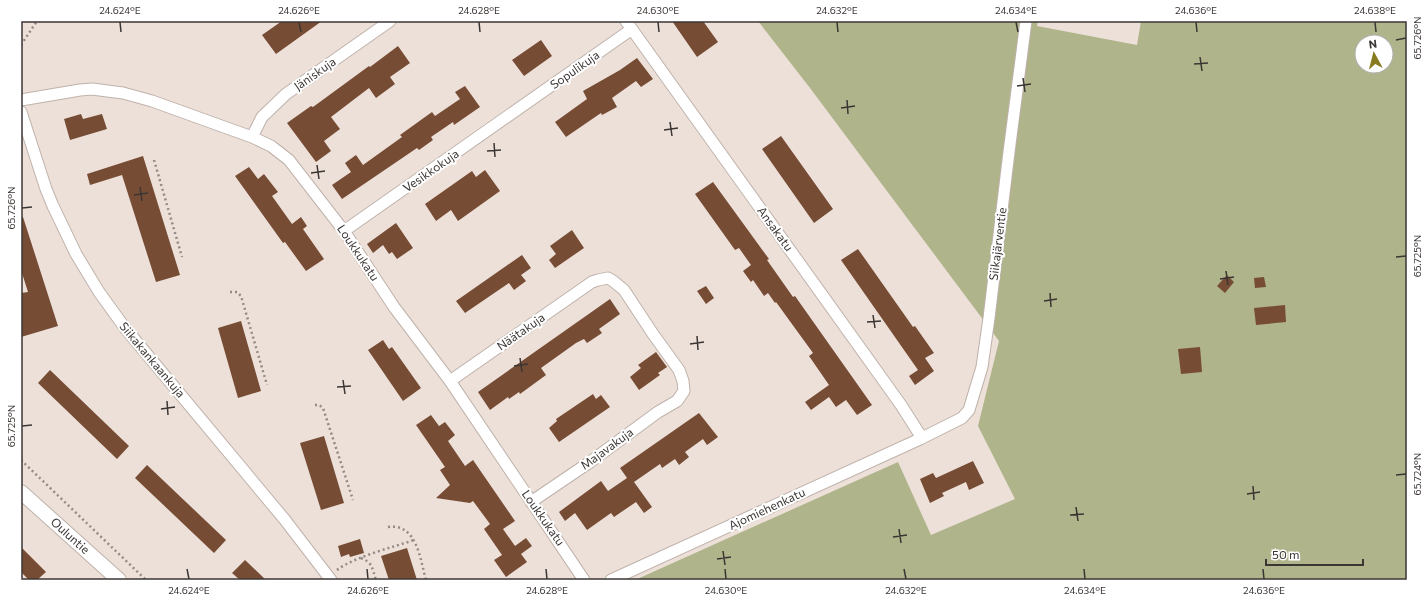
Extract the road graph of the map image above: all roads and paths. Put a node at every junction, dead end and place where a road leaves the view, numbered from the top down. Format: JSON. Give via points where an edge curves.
{"nodes":[{"id":1,"x":36,"y":21,"type":"edge"},
{"id":2,"x":390,"y":21,"type":"edge"},
{"id":3,"x":1026,"y":21,"type":"edge"},
{"id":4,"x":629,"y":25,"type":"edge"},
{"id":5,"x":21,"y":45,"type":"edge"},
{"id":6,"x":21,"y":100,"type":"edge"},
{"id":7,"x":517,"y":110,"type":"joint"},
{"id":8,"x":21,"y":112,"type":"edge"},
{"id":9,"x":252,"y":138,"type":"junction"},
{"id":10,"x":154,"y":160,"type":"dead end"},
{"id":11,"x":344,"y":231,"type":"junction"},
{"id":12,"x":182,"y":257,"type":"dead end"},
{"id":13,"x":230,"y":292,"type":"dead end"},
{"id":14,"x":450,"y":381,"type":"junction"},
{"id":15,"x":267,"y":385,"type":"dead end"},
{"id":16,"x":682,"y":395,"type":"joint"},
{"id":17,"x":315,"y":405,"type":"dead end"},
{"id":18,"x":922,"y":438,"type":"junction"},
{"id":19,"x":21,"y":460,"type":"edge"},
{"id":20,"x":22,"y":494,"type":"edge"},
{"id":21,"x":353,"y":500,"type":"dead end"},
{"id":22,"x":531,"y":502,"type":"junction"},
{"id":23,"x":388,"y":527,"type":"dead end"},
{"id":24,"x":414,"y":540,"type":"junction"},
{"id":25,"x":360,"y":558,"type":"junction"},
{"id":26,"x":330,"y":578,"type":"edge"},
{"id":27,"x":120,"y":580,"type":"edge"},
{"id":28,"x":146,"y":580,"type":"edge"},
{"id":29,"x":376,"y":580,"type":"edge"},
{"id":30,"x":426,"y":580,"type":"edge"},
{"id":31,"x":584,"y":580,"type":"edge"},
{"id":32,"x":611,"y":580,"type":"edge"}],
"edges":[{"from":1,"to":5,"type":"path"},
{"from":2,"to":9,"type":"street","name":"Jäniskuja","via":[[286,94],[262,117]]},
{"from":3,"to":18,"type":"street","name":"Siikajärventie","via":[[982,367],[969,410],[965,415]]},
{"from":4,"to":7,"type":"street","name":"Sopulikuja"},
{"from":4,"to":18,"type":"street","name":"Ansakatu"},
{"from":6,"to":9,"type":"street","name":"Loukkukatu","via":[[92,89],[123,93]]},
{"from":7,"to":11,"type":"street","name":"Vesikkokuja"},
{"from":8,"to":26,"type":"street","name":"Siikakankaankuja","via":[[46,190],[76,254],[98,292]]},
{"from":9,"to":11,"type":"street","name":"Loukkukatu","via":[[271,146],[289,160]]},
{"from":10,"to":12,"type":"path"},
{"from":11,"to":14,"type":"street","name":"Loukkukatu","via":[[394,307]]},
{"from":13,"to":15,"type":"path","via":[[237,292],[241,296]]},
{"from":14,"to":16,"type":"street","name":"Näätakuja","via":[[592,282],[608,278],[624,290],[679,370],[684,387]]},
{"from":14,"to":22,"type":"street","name":"Loukkukatu"},
{"from":16,"to":22,"type":"street","name":"Majavakuja","via":[[677,401]]},
{"from":17,"to":21,"type":"path","via":[[322,408]]},
{"from":18,"to":32,"type":"street","name":"Ajomiehenkatu"},
{"from":19,"to":28,"type":"path"},
{"from":20,"to":27,"type":"street","name":"Ouluntie"},
{"from":22,"to":31,"type":"street","name":"Loukkukatu"},
{"from":23,"to":24,"type":"path","via":[[403,528]]},
{"from":24,"to":25,"type":"path"},
{"from":24,"to":30,"type":"path"},
{"from":25,"to":26,"type":"path","via":[[343,565]]},
{"from":25,"to":29,"type":"path","via":[[372,566]]}]}
